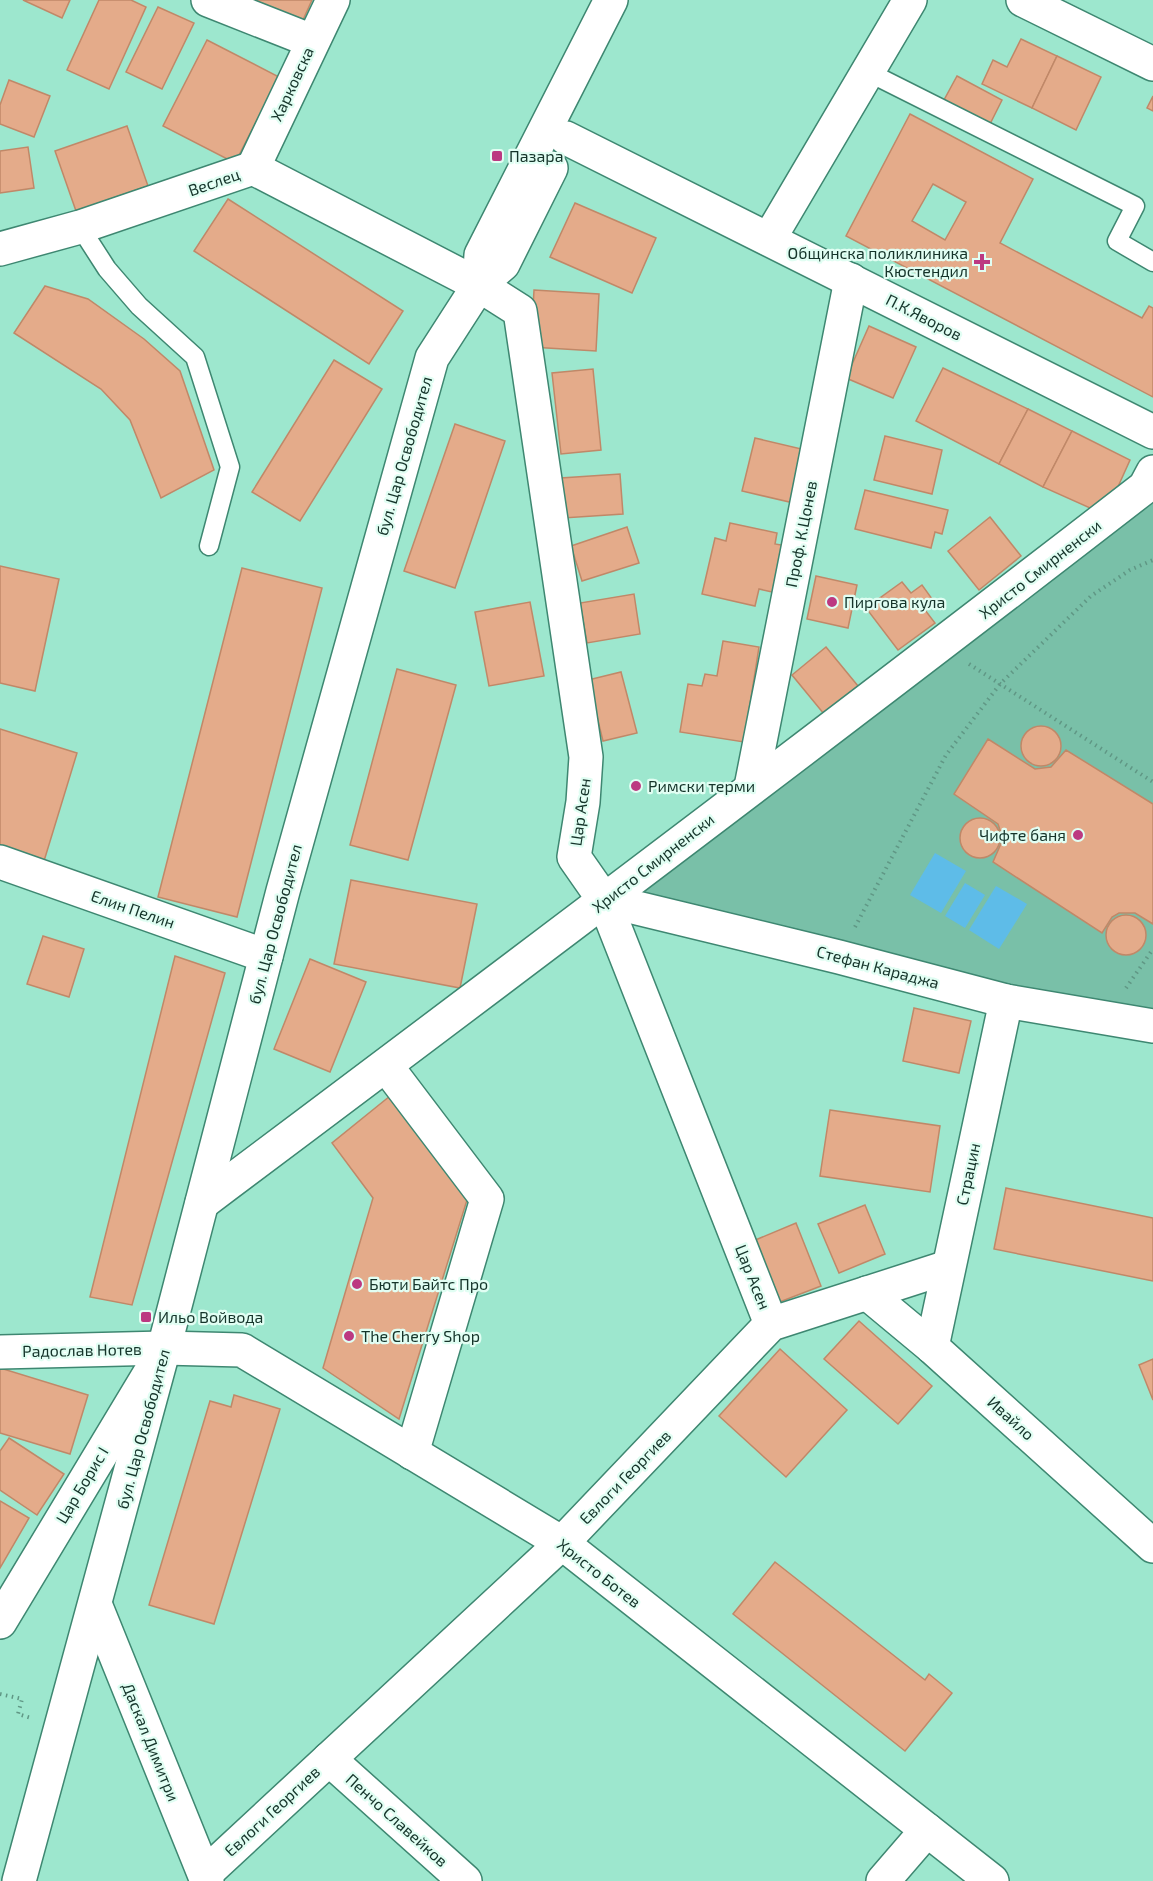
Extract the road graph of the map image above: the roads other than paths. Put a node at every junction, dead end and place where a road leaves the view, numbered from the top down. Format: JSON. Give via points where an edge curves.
{"nodes":[{"id":1,"x":208,"y":0,"type":"edge"},
{"id":2,"x":333,"y":0,"type":"edge"},
{"id":3,"x":611,"y":0,"type":"edge"},
{"id":4,"x":634,"y":0,"type":"edge"},
{"id":5,"x":910,"y":0,"type":"edge"},
{"id":6,"x":1023,"y":0,"type":"edge"},
{"id":7,"x":312,"y":41,"type":"junction"},
{"id":8,"x":1153,"y":64,"type":"edge"},
{"id":9,"x":868,"y":72,"type":"junction"},
{"id":10,"x":566,"y":138,"type":"junction"},
{"id":11,"x":253,"y":168,"type":"junction"},
{"id":12,"x":80,"y":227,"type":"junction"},
{"id":13,"x":770,"y":239,"type":"junction"},
{"id":14,"x":0,"y":249,"type":"edge"},
{"id":15,"x":1153,"y":262,"type":"edge"},
{"id":16,"x":851,"y":280,"type":"junction"},
{"id":17,"x":479,"y":285,"type":"junction"},
{"id":18,"x":1153,"y":432,"type":"edge"},
{"id":19,"x":1153,"y":472,"type":"edge"},
{"id":20,"x":209,"y":546,"type":"dead end"},
{"id":21,"x":751,"y":787,"type":"junction"},
{"id":22,"x":0,"y":862,"type":"edge"},
{"id":23,"x":604,"y":900,"type":"junction"},
{"id":24,"x":266,"y":956,"type":"junction"},
{"id":25,"x":1006,"y":1001,"type":"junction"},
{"id":26,"x":1153,"y":1026,"type":"edge"},
{"id":27,"x":387,"y":1067,"type":"junction"},
{"id":28,"x":202,"y":1203,"type":"junction"},
{"id":29,"x":948,"y":1267,"type":"junction"},
{"id":30,"x":867,"y":1293,"type":"junction"},
{"id":31,"x":771,"y":1324,"type":"junction"},
{"id":32,"x":932,"y":1347,"type":"junction"},
{"id":33,"x":164,"y":1348,"type":"junction"},
{"id":34,"x":0,"y":1352,"type":"edge"},
{"id":35,"x":412,"y":1453,"type":"junction"},
{"id":36,"x":562,"y":1543,"type":"junction"},
{"id":37,"x":1153,"y":1545,"type":"edge"},
{"id":38,"x":95,"y":1604,"type":"junction"},
{"id":39,"x":0,"y":1622,"type":"edge"},
{"id":40,"x":329,"y":1759,"type":"junction"},
{"id":41,"x":927,"y":1830,"type":"junction"},
{"id":42,"x":206,"y":1877,"type":"edge"},
{"id":43,"x":19,"y":1881,"type":"edge"},
{"id":44,"x":465,"y":1881,"type":"edge"},
{"id":45,"x":883,"y":1881,"type":"edge"},
{"id":46,"x":992,"y":1881,"type":"edge"}],
"edges":[{"from":1,"to":7,"type":"street"},
{"from":2,"to":7,"type":"street","name":"Харковска"},
{"from":3,"to":17,"type":"street","name":"бул. Цар Освободител","via":[[482,255]]},
{"from":4,"to":10,"type":"street"},
{"from":5,"to":9,"type":"street"},
{"from":6,"to":8,"type":"street"},
{"from":7,"to":11,"type":"street","name":"Харковска"},
{"from":9,"to":13,"type":"street"},
{"from":9,"to":15,"type":"lane","via":[[1135,206],[1117,241]]},
{"from":10,"to":13,"type":"street","name":"П.К.Яворов"},
{"from":10,"to":17,"type":"street","via":[[503,264]]},
{"from":11,"to":12,"type":"street","name":"Веслец"},
{"from":11,"to":17,"type":"street","name":"Веслец"},
{"from":12,"to":14,"type":"street","name":"Веслец"},
{"from":12,"to":20,"type":"lane","via":[[107,269],[139,306],[195,357],[230,467]]},
{"from":13,"to":16,"type":"street","name":"П.К.Яворов"},
{"from":16,"to":18,"type":"street","name":"П.К.Яворов"},
{"from":16,"to":21,"type":"street","name":"Проф. К.Цонев"},
{"from":17,"to":23,"type":"street","name":"Цар Асен","via":[[519,311],[586,757],[574,857]]},
{"from":17,"to":24,"type":"street","name":"бул. Цар Освободител","via":[[432,358]]},
{"from":19,"to":21,"type":"street","name":"Христо Смирненски","via":[[1145,487]]},
{"from":21,"to":23,"type":"street","name":"Христо Смирненски"},
{"from":22,"to":24,"type":"street","name":"Елин Пелин"},
{"from":23,"to":25,"type":"street","name":"Стефан Караджа"},
{"from":23,"to":27,"type":"street","name":"Христо Смирненски"},
{"from":23,"to":31,"type":"street","name":"Цар Асен"},
{"from":24,"to":28,"type":"street","name":"бул. Цар Освободител"},
{"from":25,"to":26,"type":"street","name":"Стефан Караджа"},
{"from":25,"to":29,"type":"street","name":"Страцин"},
{"from":27,"to":28,"type":"street","name":"Христо Смирненски"},
{"from":27,"to":35,"type":"street","via":[[487,1198]]},
{"from":28,"to":33,"type":"street","name":"бул. Цар Освободител"},
{"from":29,"to":30,"type":"street","name":"Евлоги Георгиев"},
{"from":29,"to":32,"type":"street","name":"Страцин"},
{"from":30,"to":31,"type":"street","name":"Евлоги Георгиев"},
{"from":30,"to":32,"type":"street","name":"Ивайло"},
{"from":31,"to":36,"type":"street","name":"Евлоги Георгиев"},
{"from":32,"to":37,"type":"street","name":"Ивайло"},
{"from":33,"to":34,"type":"street","name":"Радослав Нотев"},
{"from":33,"to":35,"type":"street","name":"Христо Ботев","via":[[242,1350]]},
{"from":33,"to":38,"type":"street","name":"бул. Цар Освободител"},
{"from":33,"to":39,"type":"street","name":"Цар Борис I"},
{"from":35,"to":36,"type":"street","name":"Христо Ботев"},
{"from":36,"to":40,"type":"street","name":"Евлоги Георгиев"},
{"from":36,"to":41,"type":"street","name":"Христо Ботев"},
{"from":38,"to":42,"type":"street","name":"Даскал Димитри"},
{"from":38,"to":43,"type":"street","name":"бул. Цар Освободител"},
{"from":40,"to":42,"type":"street","name":"Евлоги Георгиев"},
{"from":40,"to":44,"type":"street","name":"Пенчо Славейков"},
{"from":41,"to":45,"type":"street"},
{"from":41,"to":46,"type":"street","name":"Христо Ботев"}]}
